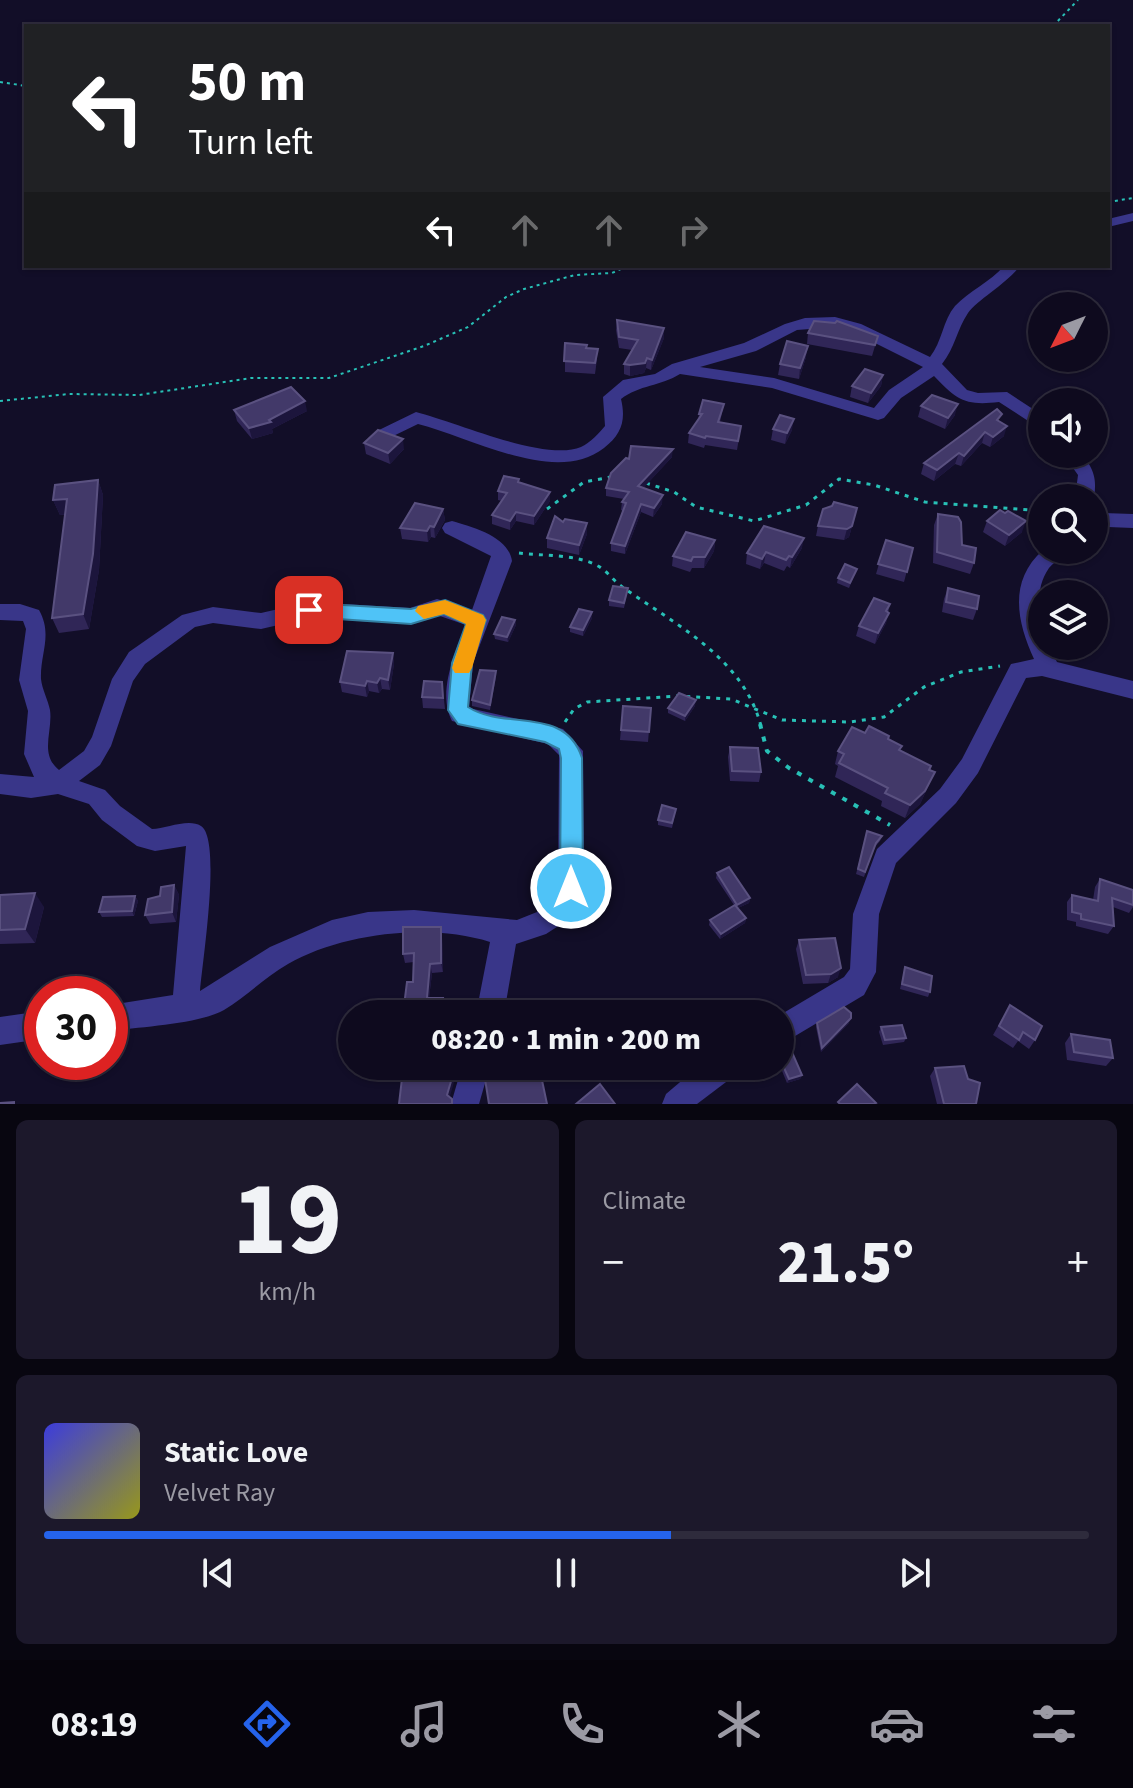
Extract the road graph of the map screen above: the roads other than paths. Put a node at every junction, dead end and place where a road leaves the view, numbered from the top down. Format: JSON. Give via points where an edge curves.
{"nodes":[{"id":1,"x":1133,"y":218,"type":"edge"},
{"id":2,"x":1110,"y":223,"type":"edge"},
{"id":3,"x":1010,"y":268,"type":"edge"},
{"id":4,"x":933,"y":365,"type":"junction"},
{"id":5,"x":678,"y":368,"type":"junction"},
{"id":6,"x":1028,"y":414,"type":"edge"},
{"id":7,"x":385,"y":434,"type":"edge"},
{"id":8,"x":1108,"y":520,"type":"edge"},
{"id":9,"x":1133,"y":521,"type":"edge"},
{"id":10,"x":452,"y":528,"type":"dead end"},
{"id":11,"x":1041,"y":564,"type":"edge"},
{"id":12,"x":0,"y":612,"type":"edge"},
{"id":13,"x":477,"y":620,"type":"junction"},
{"id":14,"x":1049,"y":669,"type":"junction"},
{"id":15,"x":1133,"y":690,"type":"edge"},
{"id":16,"x":0,"y":784,"type":"edge"},
{"id":17,"x":58,"y":784,"type":"junction"},
{"id":18,"x":505,"y":933,"type":"junction"},
{"id":19,"x":493,"y":1000,"type":"edge"},
{"id":20,"x":186,"y":1007,"type":"junction"},
{"id":21,"x":128,"y":1015,"type":"edge"},
{"id":22,"x":794,"y":1022,"type":"edge"},
{"id":23,"x":24,"y":1028,"type":"edge"},
{"id":24,"x":0,"y":1031,"type":"edge"},
{"id":25,"x":472,"y":1080,"type":"edge"},
{"id":26,"x":703,"y":1080,"type":"edge"},
{"id":27,"x":465,"y":1104,"type":"edge"},
{"id":28,"x":676,"y":1104,"type":"edge"}],
"edges":[{"from":1,"to":2,"type":"street"},
{"from":3,"to":4,"type":"street","via":[[961,310]]},
{"from":4,"to":5,"type":"street","via":[[855,327],[827,322],[805,323],[744,349]]},
{"from":4,"to":5,"type":"street","via":[[895,394],[882,412],[872,414],[774,383]]},
{"from":4,"to":6,"type":"street","via":[[961,394],[978,399],[1001,396]]},
{"from":5,"to":7,"type":"street","via":[[614,393],[614,424],[599,444],[576,455],[530,453],[416,418]]},
{"from":8,"to":9,"type":"street"},
{"from":10,"to":13,"type":"street","via":[[501,553],[500,568]]},
{"from":11,"to":14,"type":"street","via":[[1028,608]]},
{"from":12,"to":17,"type":"street","via":[[32,616],[37,629],[30,680],[39,711],[36,754],[42,770]]},
{"from":13,"to":17,"type":"street","via":[[437,607],[411,616],[309,610],[261,621],[213,615],[189,621],[137,658],[99,748]]},
{"from":13,"to":18,"type":"street","via":[[462,663],[460,715],[562,739],[572,758],[571,888],[564,907],[527,929]]},
{"from":14,"to":15,"type":"street"},
{"from":14,"to":22,"type":"street","via":[[1019,670],[970,766],[948,796],[886,857],[866,914],[863,972],[854,986]]},
{"from":16,"to":17,"type":"street"},
{"from":17,"to":20,"type":"street","via":[[97,797],[146,838],[196,835],[199,883]]},
{"from":18,"to":19,"type":"street"},
{"from":18,"to":20,"type":"street","via":[[474,926],[352,927],[292,946],[214,1001]]},
{"from":20,"to":21,"type":"street"},
{"from":23,"to":24,"type":"street"},
{"from":25,"to":27,"type":"street"},
{"from":26,"to":28,"type":"street"}]}
